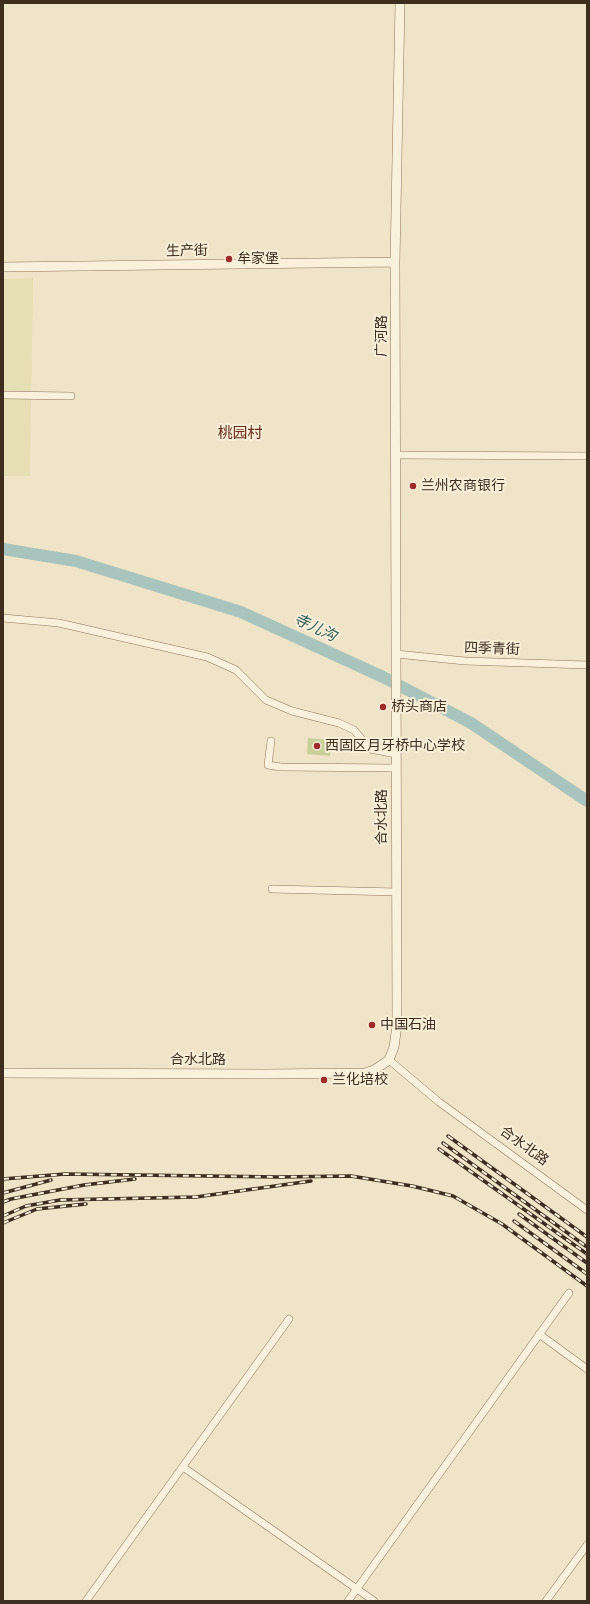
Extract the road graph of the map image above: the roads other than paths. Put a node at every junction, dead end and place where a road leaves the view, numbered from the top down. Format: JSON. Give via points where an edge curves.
{"nodes":[{"id":1,"x":400,"y":3,"type":"edge"},
{"id":2,"x":395,"y":262,"type":"junction"},
{"id":3,"x":3,"y":267,"type":"edge"},
{"id":4,"x":3,"y":395,"type":"edge"},
{"id":5,"x":71,"y":396,"type":"dead end"},
{"id":6,"x":396,"y":455,"type":"junction"},
{"id":7,"x":587,"y":456,"type":"edge"},
{"id":8,"x":3,"y":618,"type":"edge"},
{"id":9,"x":396,"y":654,"type":"junction"},
{"id":10,"x":587,"y":665,"type":"edge"},
{"id":11,"x":396,"y":693,"type":"joint"},
{"id":12,"x":271,"y":741,"type":"dead end"},
{"id":13,"x":396,"y":754,"type":"junction"},
{"id":14,"x":396,"y":768,"type":"junction"},
{"id":15,"x":272,"y":888,"type":"dead end"},
{"id":16,"x":397,"y":892,"type":"junction"},
{"id":17,"x":389,"y":1060,"type":"junction"},
{"id":18,"x":3,"y":1073,"type":"edge"},
{"id":19,"x":587,"y":1210,"type":"edge"},
{"id":20,"x":569,"y":1293,"type":"dead end"},
{"id":21,"x":290,"y":1319,"type":"dead end"},
{"id":22,"x":539,"y":1334,"type":"junction"},
{"id":23,"x":587,"y":1369,"type":"edge"},
{"id":24,"x":183,"y":1467,"type":"junction"},
{"id":25,"x":587,"y":1545,"type":"edge"},
{"id":26,"x":357,"y":1588,"type":"junction"},
{"id":27,"x":86,"y":1601,"type":"edge"},
{"id":28,"x":348,"y":1601,"type":"edge"},
{"id":29,"x":374,"y":1601,"type":"edge"},
{"id":30,"x":546,"y":1601,"type":"edge"}],
"edges":[{"from":1,"to":2,"type":"street","name":"广河路"},
{"from":2,"to":3,"type":"street","name":"生产街"},
{"from":2,"to":6,"type":"street","name":"广河路"},
{"from":4,"to":5,"type":"street"},
{"from":6,"to":7,"type":"street"},
{"from":6,"to":9,"type":"street","name":"广河路"},
{"from":8,"to":13,"type":"street","via":[[59,623],[207,657],[236,670],[266,700],[292,711],[339,723],[354,730],[370,749]]},
{"from":9,"to":10,"type":"street","name":"四季青街","via":[[465,661]]},
{"from":9,"to":11,"type":"street","name":"广河路"},
{"from":11,"to":13,"type":"street","name":"合水北路"},
{"from":12,"to":14,"type":"street","via":[[268,765]]},
{"from":13,"to":14,"type":"street","name":"合水北路"},
{"from":14,"to":16,"type":"street","name":"合水北路"},
{"from":15,"to":16,"type":"street"},
{"from":16,"to":17,"type":"street","name":"合水北路","via":[[397,1025]]},
{"from":17,"to":18,"type":"street","name":"合水北路","via":[[374,1070],[365,1072]]},
{"from":17,"to":19,"type":"street","name":"合水北路","via":[[439,1102]]},
{"from":20,"to":22,"type":"street"},
{"from":21,"to":24,"type":"street"},
{"from":22,"to":23,"type":"street"},
{"from":22,"to":26,"type":"street"},
{"from":24,"to":26,"type":"street"},
{"from":24,"to":27,"type":"street"},
{"from":25,"to":30,"type":"street"},
{"from":26,"to":28,"type":"street"},
{"from":26,"to":29,"type":"street"}]}
